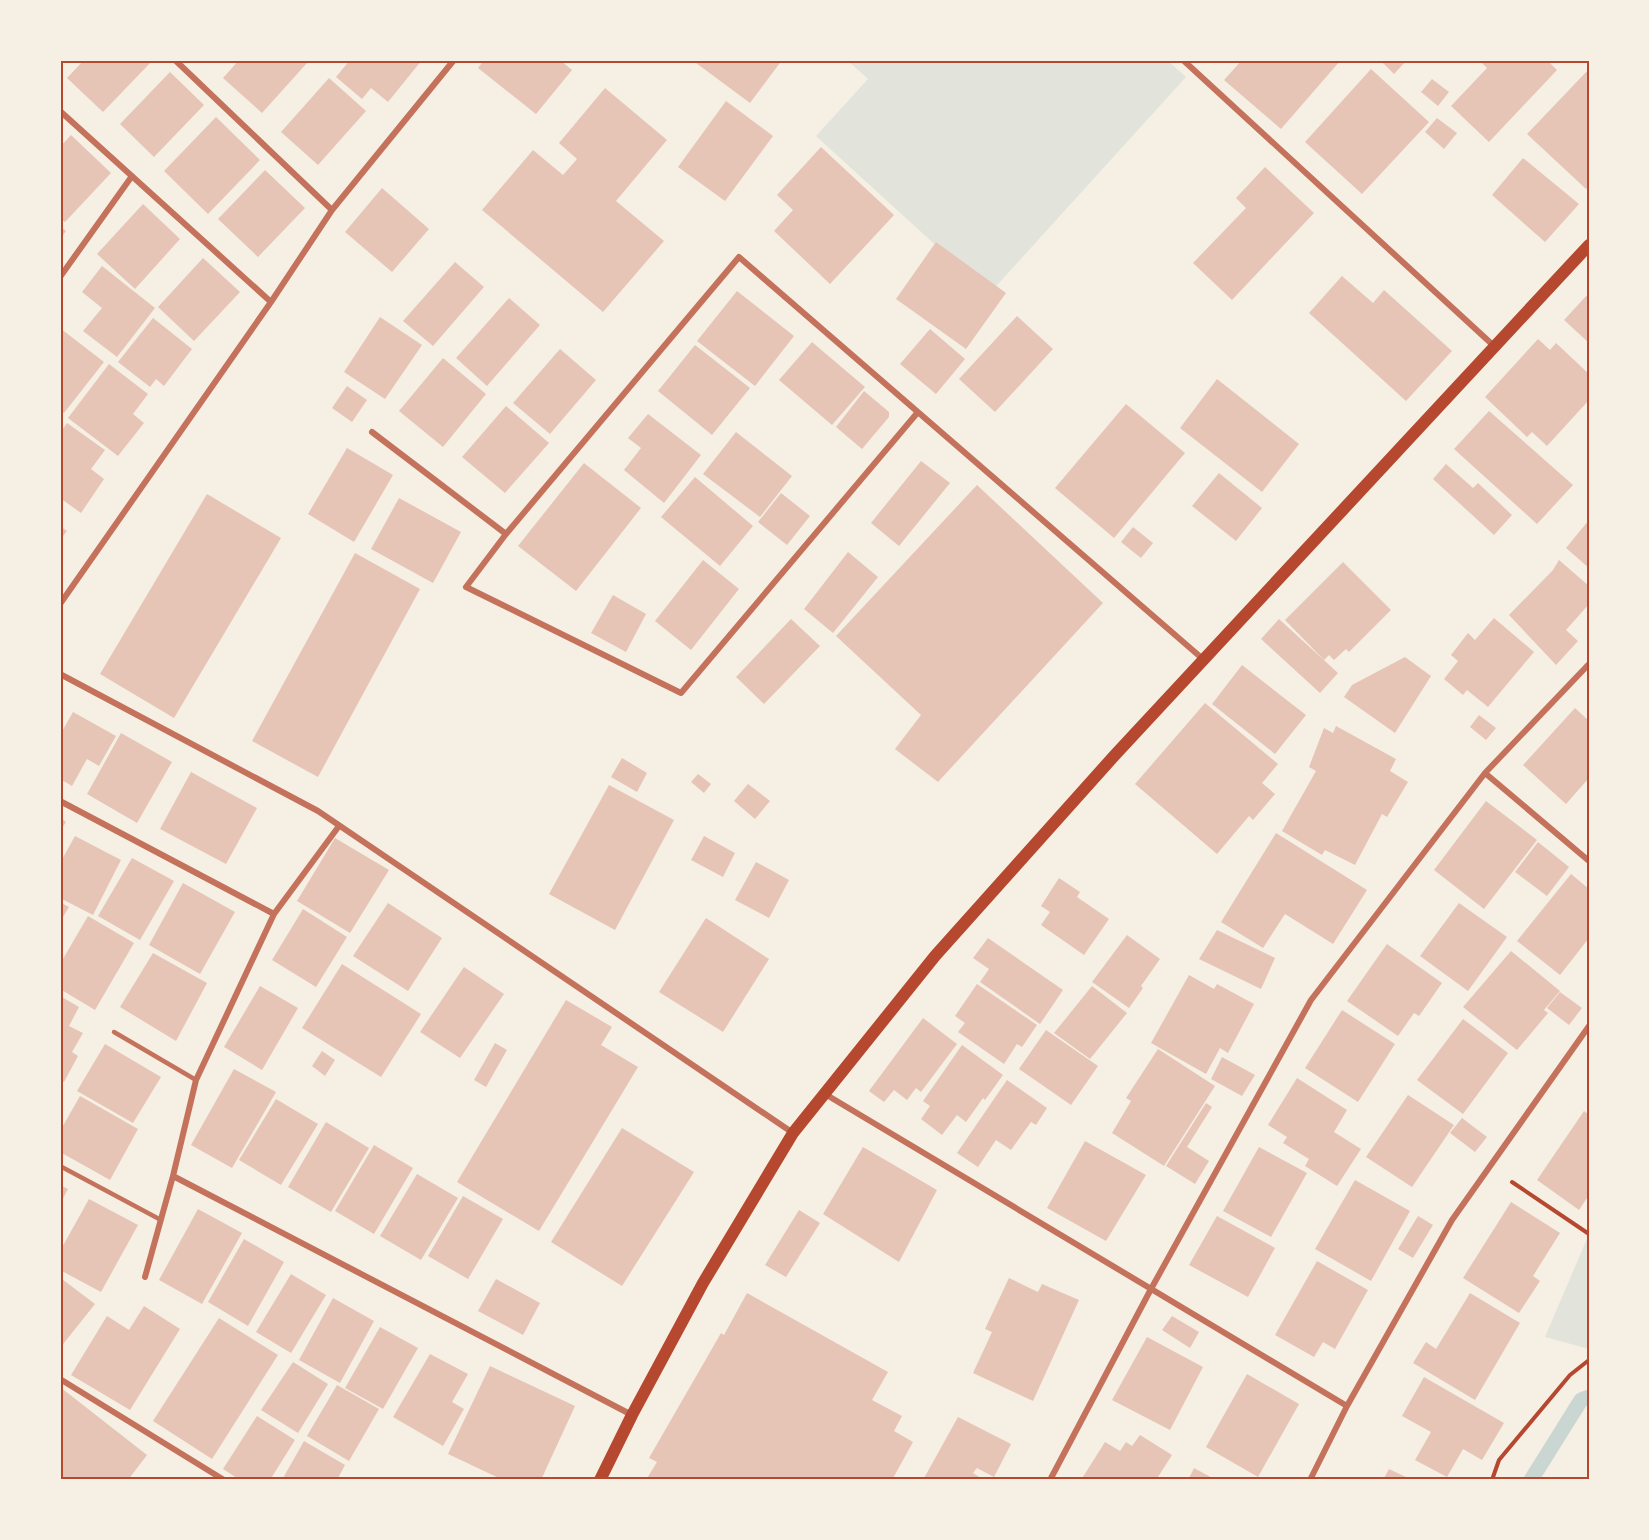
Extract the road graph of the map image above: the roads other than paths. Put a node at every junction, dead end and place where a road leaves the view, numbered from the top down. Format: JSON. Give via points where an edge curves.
{"nodes":[{"id":1,"x":175,"y":60,"type":"edge"},
{"id":2,"x":1183,"y":60,"type":"edge"},
{"id":3,"x":451,"y":61,"type":"edge"},
{"id":4,"x":60,"y":111,"type":"edge"},
{"id":5,"x":132,"y":176,"type":"junction"},
{"id":6,"x":332,"y":210,"type":"junction"},
{"id":7,"x":1589,"y":245,"type":"edge"},
{"id":8,"x":60,"y":277,"type":"edge"},
{"id":9,"x":271,"y":302,"type":"junction"},
{"id":10,"x":1494,"y":346,"type":"junction"},
{"id":11,"x":918,"y":412,"type":"junction"},
{"id":12,"x":372,"y":432,"type":"dead end"},
{"id":13,"x":506,"y":534,"type":"junction"},
{"id":14,"x":60,"y":604,"type":"edge"},
{"id":15,"x":1205,"y":661,"type":"junction"},
{"id":16,"x":1589,"y":664,"type":"edge"},
{"id":17,"x":60,"y":674,"type":"edge"},
{"id":18,"x":1485,"y":773,"type":"junction"},
{"id":19,"x":60,"y":801,"type":"edge"},
{"id":20,"x":339,"y":826,"type":"junction"},
{"id":21,"x":1589,"y":861,"type":"edge"},
{"id":22,"x":274,"y":914,"type":"junction"},
{"id":23,"x":1589,"y":1026,"type":"edge"},
{"id":24,"x":114,"y":1032,"type":"dead end"},
{"id":25,"x":196,"y":1080,"type":"junction"},
{"id":26,"x":825,"y":1094,"type":"junction"},
{"id":27,"x":793,"y":1133,"type":"junction"},
{"id":28,"x":60,"y":1166,"type":"edge"},
{"id":29,"x":173,"y":1176,"type":"junction"},
{"id":30,"x":161,"y":1220,"type":"junction"},
{"id":31,"x":145,"y":1277,"type":"dead end"},
{"id":32,"x":1151,"y":1289,"type":"junction"},
{"id":33,"x":60,"y":1378,"type":"edge"},
{"id":34,"x":1347,"y":1406,"type":"junction"},
{"id":35,"x":632,"y":1415,"type":"junction"},
{"id":36,"x":224,"y":1480,"type":"edge"},
{"id":37,"x":600,"y":1480,"type":"edge"},
{"id":38,"x":1050,"y":1480,"type":"edge"},
{"id":39,"x":1310,"y":1480,"type":"edge"}],
"edges":[{"from":1,"to":6,"type":"street"},
{"from":2,"to":10,"type":"street"},
{"from":3,"to":6,"type":"street"},
{"from":4,"to":5,"type":"street"},
{"from":5,"to":8,"type":"street"},
{"from":5,"to":9,"type":"street"},
{"from":6,"to":9,"type":"street"},
{"from":7,"to":10,"type":"main road"},
{"from":9,"to":14,"type":"street"},
{"from":10,"to":15,"type":"main road"},
{"from":11,"to":13,"type":"street","via":[[739,257]]},
{"from":11,"to":13,"type":"street","via":[[681,693],[466,587]]},
{"from":11,"to":15,"type":"street"},
{"from":12,"to":13,"type":"street"},
{"from":15,"to":26,"type":"main road","via":[[935,956]]},
{"from":16,"to":18,"type":"street"},
{"from":17,"to":20,"type":"street"},
{"from":18,"to":21,"type":"street"},
{"from":18,"to":32,"type":"street","via":[[1311,1000]]},
{"from":19,"to":22,"type":"street"},
{"from":20,"to":22,"type":"street"},
{"from":20,"to":27,"type":"street"},
{"from":22,"to":25,"type":"street"},
{"from":23,"to":34,"type":"street","via":[[1452,1220]]},
{"from":24,"to":25,"type":"lane"},
{"from":25,"to":29,"type":"street"},
{"from":26,"to":27,"type":"main road"},
{"from":26,"to":32,"type":"street"},
{"from":27,"to":35,"type":"main road","via":[[703,1283]]},
{"from":28,"to":30,"type":"lane"},
{"from":29,"to":30,"type":"street"},
{"from":29,"to":35,"type":"street"},
{"from":30,"to":31,"type":"street"},
{"from":32,"to":34,"type":"street"},
{"from":32,"to":38,"type":"street"},
{"from":33,"to":36,"type":"street"},
{"from":34,"to":39,"type":"street"},
{"from":35,"to":37,"type":"main road"}]}
